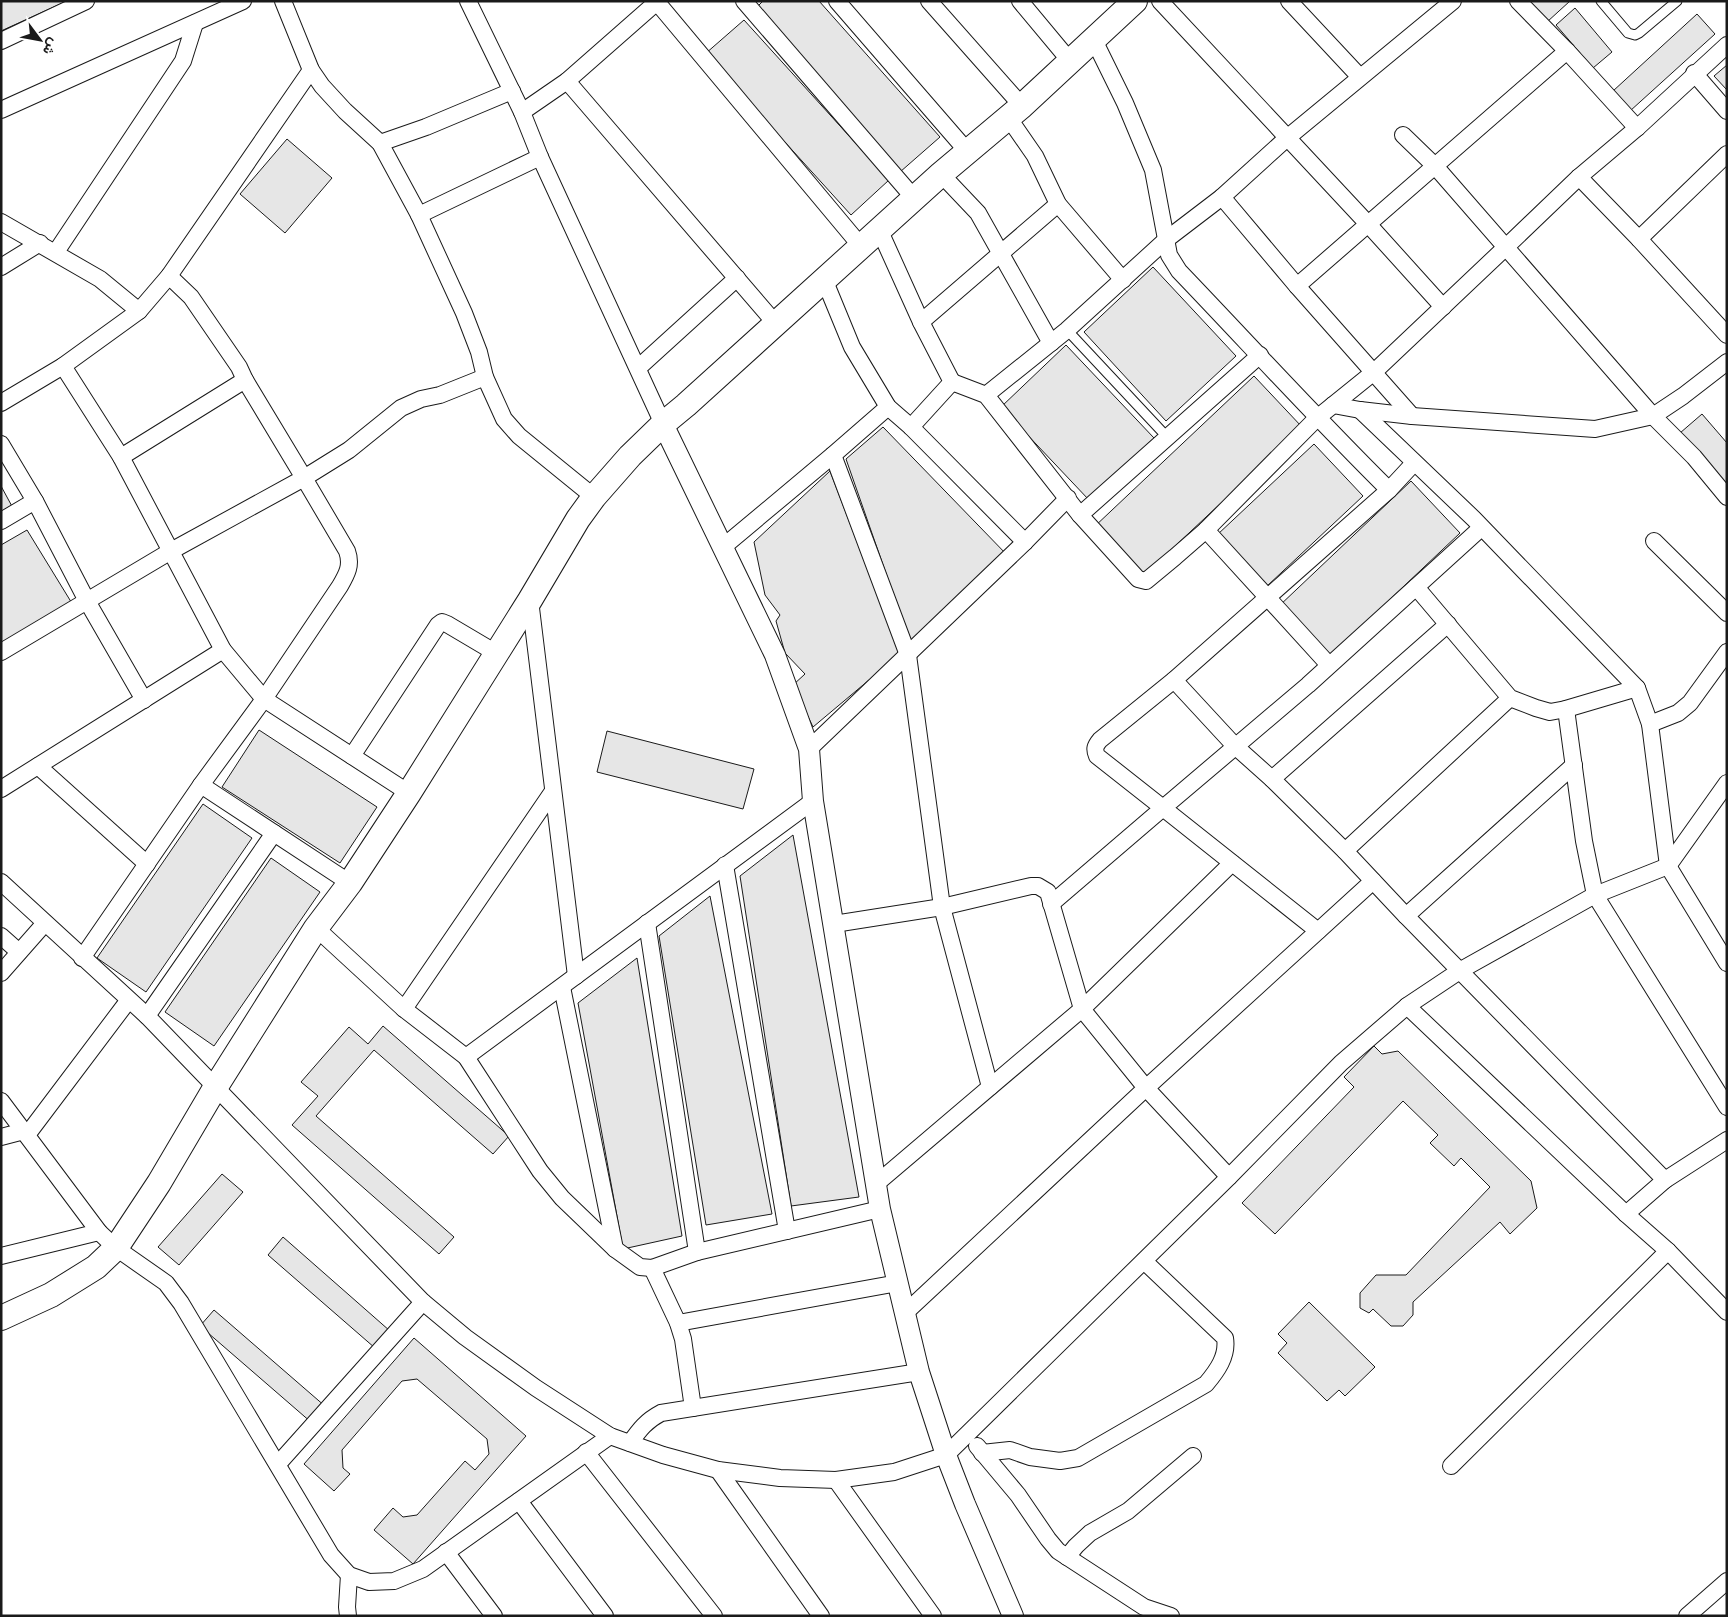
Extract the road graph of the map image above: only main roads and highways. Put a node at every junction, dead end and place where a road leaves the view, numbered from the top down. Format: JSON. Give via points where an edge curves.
{"nodes":[{"id":1,"x":1135,"y":1,"type":"edge"},
{"id":2,"x":1,"y":1318,"type":"edge"}],
"edges":[{"from":1,"to":2,"type":"main road","via":[[663,424],[594,497],[409,793],[316,928],[214,1088],[159,1183],[108,1240],[96,1266],[51,1295]]}]}
